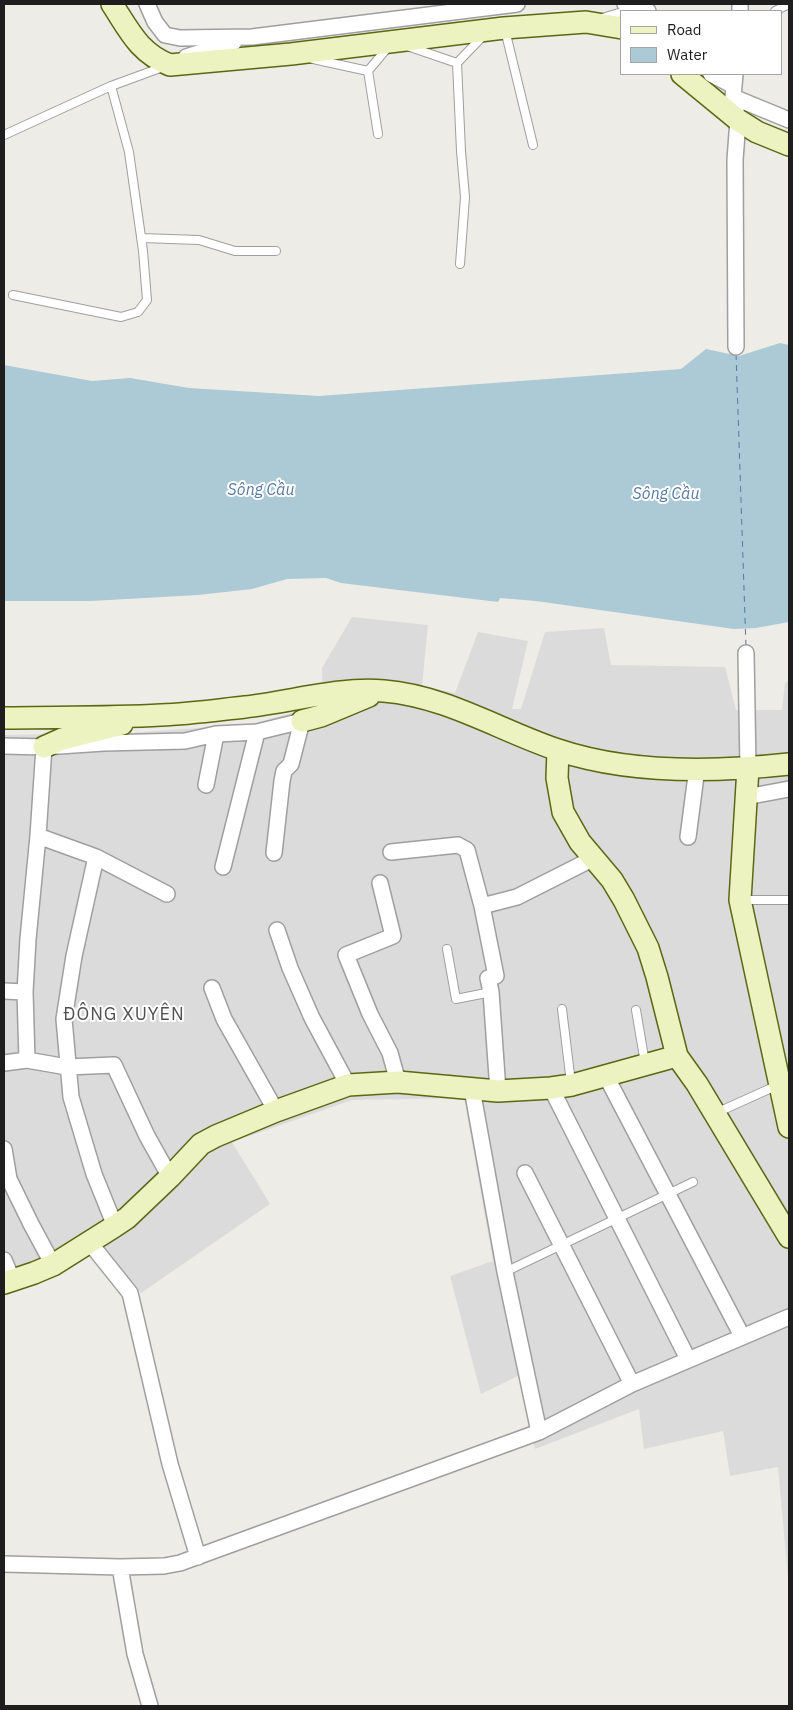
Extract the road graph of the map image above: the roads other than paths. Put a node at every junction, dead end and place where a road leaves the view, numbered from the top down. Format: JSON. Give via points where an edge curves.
{"nodes":[{"id":1,"x":112,"y":4,"type":"edge"},
{"id":2,"x":147,"y":4,"type":"edge"},
{"id":3,"x":517,"y":4,"type":"edge"},
{"id":4,"x":625,"y":4,"type":"edge"},
{"id":5,"x":789,"y":4,"type":"edge"},
{"id":6,"x":645,"y":8,"type":"edge"},
{"id":7,"x":632,"y":10,"type":"edge"},
{"id":8,"x":777,"y":10,"type":"edge"},
{"id":9,"x":620,"y":13,"type":"edge"},
{"id":10,"x":586,"y":22,"type":"junction"},
{"id":11,"x":620,"y":28,"type":"edge"},
{"id":12,"x":497,"y":29,"type":"junction"},
{"id":13,"x":252,"y":37,"type":"junction"},
{"id":14,"x":392,"y":41,"type":"junction"},
{"id":15,"x":291,"y":54,"type":"junction"},
{"id":16,"x":457,"y":63,"type":"junction"},
{"id":17,"x":170,"y":65,"type":"junction"},
{"id":18,"x":368,"y":70,"type":"junction"},
{"id":19,"x":683,"y":75,"type":"edge"},
{"id":20,"x":713,"y":75,"type":"edge"},
{"id":21,"x":734,"y":85,"type":"edge"},
{"id":22,"x":111,"y":86,"type":"junction"},
{"id":23,"x":738,"y":120,"type":"junction"},
{"id":24,"x":789,"y":120,"type":"edge"},
{"id":25,"x":378,"y":134,"type":"dead end"},
{"id":26,"x":4,"y":135,"type":"edge"},
{"id":27,"x":533,"y":145,"type":"dead end"},
{"id":28,"x":789,"y":145,"type":"edge"},
{"id":29,"x":141,"y":238,"type":"junction"},
{"id":30,"x":276,"y":251,"type":"dead end"},
{"id":31,"x":460,"y":264,"type":"dead end"},
{"id":32,"x":13,"y":295,"type":"dead end"},
{"id":33,"x":736,"y":347,"type":"dead end"},
{"id":34,"x":746,"y":653,"type":"dead end"},
{"id":35,"x":384,"y":691,"type":"junction"},
{"id":36,"x":160,"y":715,"type":"junction"},
{"id":37,"x":4,"y":718,"type":"edge"},
{"id":38,"x":302,"y":721,"type":"junction"},
{"id":39,"x":257,"y":732,"type":"junction"},
{"id":40,"x":216,"y":734,"type":"junction"},
{"id":41,"x":4,"y":746,"type":"edge"},
{"id":42,"x":44,"y":747,"type":"junction"},
{"id":43,"x":558,"y":750,"type":"junction"},
{"id":44,"x":789,"y":764,"type":"edge"},
{"id":45,"x":697,"y":768,"type":"junction"},
{"id":46,"x":748,"y":768,"type":"junction"},
{"id":47,"x":206,"y":785,"type":"dead end"},
{"id":48,"x":789,"y":790,"type":"edge"},
{"id":49,"x":746,"y":797,"type":"junction"},
{"id":50,"x":38,"y":836,"type":"junction"},
{"id":51,"x":688,"y":837,"type":"dead end"},
{"id":52,"x":391,"y":852,"type":"dead end"},
{"id":53,"x":274,"y":853,"type":"dead end"},
{"id":54,"x":96,"y":857,"type":"junction"},
{"id":55,"x":594,"y":858,"type":"junction"},
{"id":56,"x":223,"y":867,"type":"dead end"},
{"id":57,"x":380,"y":883,"type":"dead end"},
{"id":58,"x":167,"y":894,"type":"dead end"},
{"id":59,"x":740,"y":900,"type":"junction"},
{"id":60,"x":789,"y":900,"type":"edge"},
{"id":61,"x":482,"y":906,"type":"junction"},
{"id":62,"x":277,"y":930,"type":"dead end"},
{"id":63,"x":447,"y":949,"type":"dead end"},
{"id":64,"x":212,"y":988,"type":"dead end"},
{"id":65,"x":4,"y":991,"type":"edge"},
{"id":66,"x":25,"y":992,"type":"junction"},
{"id":67,"x":491,"y":992,"type":"junction"},
{"id":68,"x":562,"y":1009,"type":"dead end"},
{"id":69,"x":636,"y":1010,"type":"dead end"},
{"id":70,"x":677,"y":1056,"type":"junction"},
{"id":71,"x":26,"y":1060,"type":"junction"},
{"id":72,"x":4,"y":1063,"type":"edge"},
{"id":73,"x":646,"y":1064,"type":"junction"},
{"id":74,"x":67,"y":1066,"type":"junction"},
{"id":75,"x":606,"y":1076,"type":"junction"},
{"id":76,"x":398,"y":1082,"type":"junction"},
{"id":77,"x":780,"y":1084,"type":"junction"},
{"id":78,"x":348,"y":1085,"type":"junction"},
{"id":79,"x":572,"y":1085,"type":"junction"},
{"id":80,"x":551,"y":1088,"type":"junction"},
{"id":81,"x":472,"y":1089,"type":"junction"},
{"id":82,"x":498,"y":1091,"type":"junction"},
{"id":83,"x":276,"y":1111,"type":"junction"},
{"id":84,"x":714,"y":1114,"type":"junction"},
{"id":85,"x":788,"y":1115,"type":"edge"},
{"id":86,"x":8,"y":1147,"type":"edge"},
{"id":87,"x":525,"y":1173,"type":"dead end"},
{"id":88,"x":170,"y":1177,"type":"junction"},
{"id":89,"x":693,"y":1182,"type":"dead end"},
{"id":90,"x":668,"y":1193,"type":"junction"},
{"id":91,"x":616,"y":1218,"type":"junction"},
{"id":92,"x":115,"y":1226,"type":"junction"},
{"id":93,"x":789,"y":1236,"type":"edge"},
{"id":94,"x":90,"y":1242,"type":"junction"},
{"id":95,"x":562,"y":1246,"type":"junction"},
{"id":96,"x":4,"y":1260,"type":"edge"},
{"id":97,"x":53,"y":1264,"type":"junction"},
{"id":98,"x":505,"y":1272,"type":"junction"},
{"id":99,"x":8,"y":1282,"type":"edge"},
{"id":100,"x":789,"y":1317,"type":"edge"},
{"id":101,"x":742,"y":1336,"type":"junction"},
{"id":102,"x":688,"y":1359,"type":"junction"},
{"id":103,"x":632,"y":1384,"type":"junction"},
{"id":104,"x":539,"y":1432,"type":"junction"},
{"id":105,"x":198,"y":1556,"type":"junction"},
{"id":106,"x":4,"y":1564,"type":"edge"},
{"id":107,"x":120,"y":1567,"type":"junction"},
{"id":108,"x":150,"y":1706,"type":"edge"}],
"edges":[{"from":1,"to":17,"type":"street","via":[[134,39],[158,60]]},
{"from":2,"to":13,"type":"street","via":[[165,34],[180,38]]},
{"from":3,"to":13,"type":"street"},
{"from":4,"to":6,"type":"street"},
{"from":5,"to":8,"type":"lane"},
{"from":6,"to":7,"type":"lane"},
{"from":9,"to":10,"type":"lane"},
{"from":10,"to":11,"type":"street"},
{"from":10,"to":12,"type":"street"},
{"from":12,"to":14,"type":"street"},
{"from":12,"to":16,"type":"lane"},
{"from":12,"to":27,"type":"lane"},
{"from":13,"to":17,"type":"street"},
{"from":14,"to":15,"type":"street"},
{"from":14,"to":16,"type":"lane"},
{"from":14,"to":18,"type":"lane"},
{"from":15,"to":17,"type":"street"},
{"from":15,"to":18,"type":"lane"},
{"from":16,"to":31,"type":"lane","via":[[465,196]]},
{"from":17,"to":22,"type":"lane"},
{"from":18,"to":25,"type":"lane"},
{"from":19,"to":23,"type":"street"},
{"from":20,"to":21,"type":"street"},
{"from":21,"to":23,"type":"street"},
{"from":21,"to":24,"type":"street"},
{"from":22,"to":26,"type":"lane"},
{"from":22,"to":29,"type":"lane","via":[[129,152]]},
{"from":23,"to":28,"type":"street"},
{"from":23,"to":33,"type":"street","via":[[735,160]]},
{"from":29,"to":30,"type":"lane","via":[[199,240],[235,252]]},
{"from":29,"to":32,"type":"lane","via":[[146,300],[138,312],[121,317]]},
{"from":34,"to":46,"type":"street"},
{"from":35,"to":36,"type":"street","via":[[352,691],[248,707]]},
{"from":35,"to":38,"type":"street"},
{"from":35,"to":43,"type":"street","via":[[410,694]]},
{"from":36,"to":37,"type":"street"},
{"from":36,"to":42,"type":"street","via":[[62,739]]},
{"from":38,"to":39,"type":"street"},
{"from":38,"to":53,"type":"street","via":[[291,764],[284,771]]},
{"from":39,"to":40,"type":"street"},
{"from":39,"to":56,"type":"street"},
{"from":40,"to":42,"type":"street","via":[[185,741]]},
{"from":40,"to":47,"type":"street"},
{"from":41,"to":42,"type":"street"},
{"from":42,"to":50,"type":"street"},
{"from":43,"to":45,"type":"street","via":[[608,764]]},
{"from":43,"to":55,"type":"street","via":[[557,778],[563,812],[580,842]]},
{"from":44,"to":46,"type":"street"},
{"from":45,"to":46,"type":"street"},
{"from":45,"to":51,"type":"street"},
{"from":46,"to":49,"type":"street"},
{"from":48,"to":49,"type":"street"},
{"from":49,"to":59,"type":"street"},
{"from":50,"to":54,"type":"street"},
{"from":50,"to":66,"type":"street"},
{"from":52,"to":61,"type":"street","via":[[458,845],[466,850]]},
{"from":54,"to":58,"type":"street"},
{"from":54,"to":74,"type":"street","via":[[64,1019]]},
{"from":55,"to":61,"type":"street","via":[[517,896]]},
{"from":55,"to":70,"type":"street","via":[[612,880],[648,948]]},
{"from":57,"to":76,"type":"street","via":[[394,936],[346,955],[390,1053]]},
{"from":59,"to":60,"type":"lane"},
{"from":59,"to":77,"type":"street"},
{"from":61,"to":67,"type":"street","via":[[496,976],[488,978]]},
{"from":62,"to":78,"type":"street","via":[[312,1018]]},
{"from":63,"to":67,"type":"lane","via":[[456,999]]},
{"from":64,"to":83,"type":"street","via":[[224,1019]]},
{"from":65,"to":66,"type":"street"},
{"from":66,"to":71,"type":"street"},
{"from":67,"to":82,"type":"street"},
{"from":68,"to":79,"type":"lane"},
{"from":69,"to":73,"type":"lane"},
{"from":70,"to":73,"type":"street"},
{"from":70,"to":84,"type":"street"},
{"from":71,"to":72,"type":"street"},
{"from":71,"to":74,"type":"street"},
{"from":73,"to":75,"type":"street"},
{"from":74,"to":88,"type":"street","via":[[114,1065]]},
{"from":74,"to":92,"type":"street","via":[[71,1097],[94,1174]]},
{"from":75,"to":79,"type":"street"},
{"from":75,"to":90,"type":"street"},
{"from":76,"to":78,"type":"street"},
{"from":76,"to":81,"type":"street"},
{"from":77,"to":84,"type":"lane"},
{"from":77,"to":85,"type":"street"},
{"from":78,"to":83,"type":"street"},
{"from":79,"to":80,"type":"street"},
{"from":80,"to":82,"type":"street"},
{"from":80,"to":91,"type":"street"},
{"from":81,"to":82,"type":"street"},
{"from":81,"to":98,"type":"street"},
{"from":83,"to":88,"type":"street","via":[[201,1144]]},
{"from":84,"to":93,"type":"street"},
{"from":86,"to":97,"type":"street","via":[[10,1179]]},
{"from":87,"to":95,"type":"street"},
{"from":88,"to":92,"type":"street"},
{"from":89,"to":90,"type":"lane"},
{"from":90,"to":91,"type":"lane"},
{"from":90,"to":101,"type":"street"},
{"from":91,"to":95,"type":"lane"},
{"from":91,"to":102,"type":"street"},
{"from":92,"to":94,"type":"street"},
{"from":94,"to":97,"type":"street"},
{"from":94,"to":105,"type":"street","via":[[130,1293],[170,1464]]},
{"from":95,"to":98,"type":"lane"},
{"from":95,"to":103,"type":"street"},
{"from":96,"to":99,"type":"street"},
{"from":97,"to":99,"type":"street"},
{"from":98,"to":104,"type":"street"},
{"from":100,"to":101,"type":"street"},
{"from":101,"to":102,"type":"street"},
{"from":102,"to":103,"type":"street"},
{"from":103,"to":104,"type":"street"},
{"from":104,"to":105,"type":"street"},
{"from":105,"to":107,"type":"street","via":[[164,1566]]},
{"from":106,"to":107,"type":"street"},
{"from":107,"to":108,"type":"street","via":[[135,1654]]}]}
